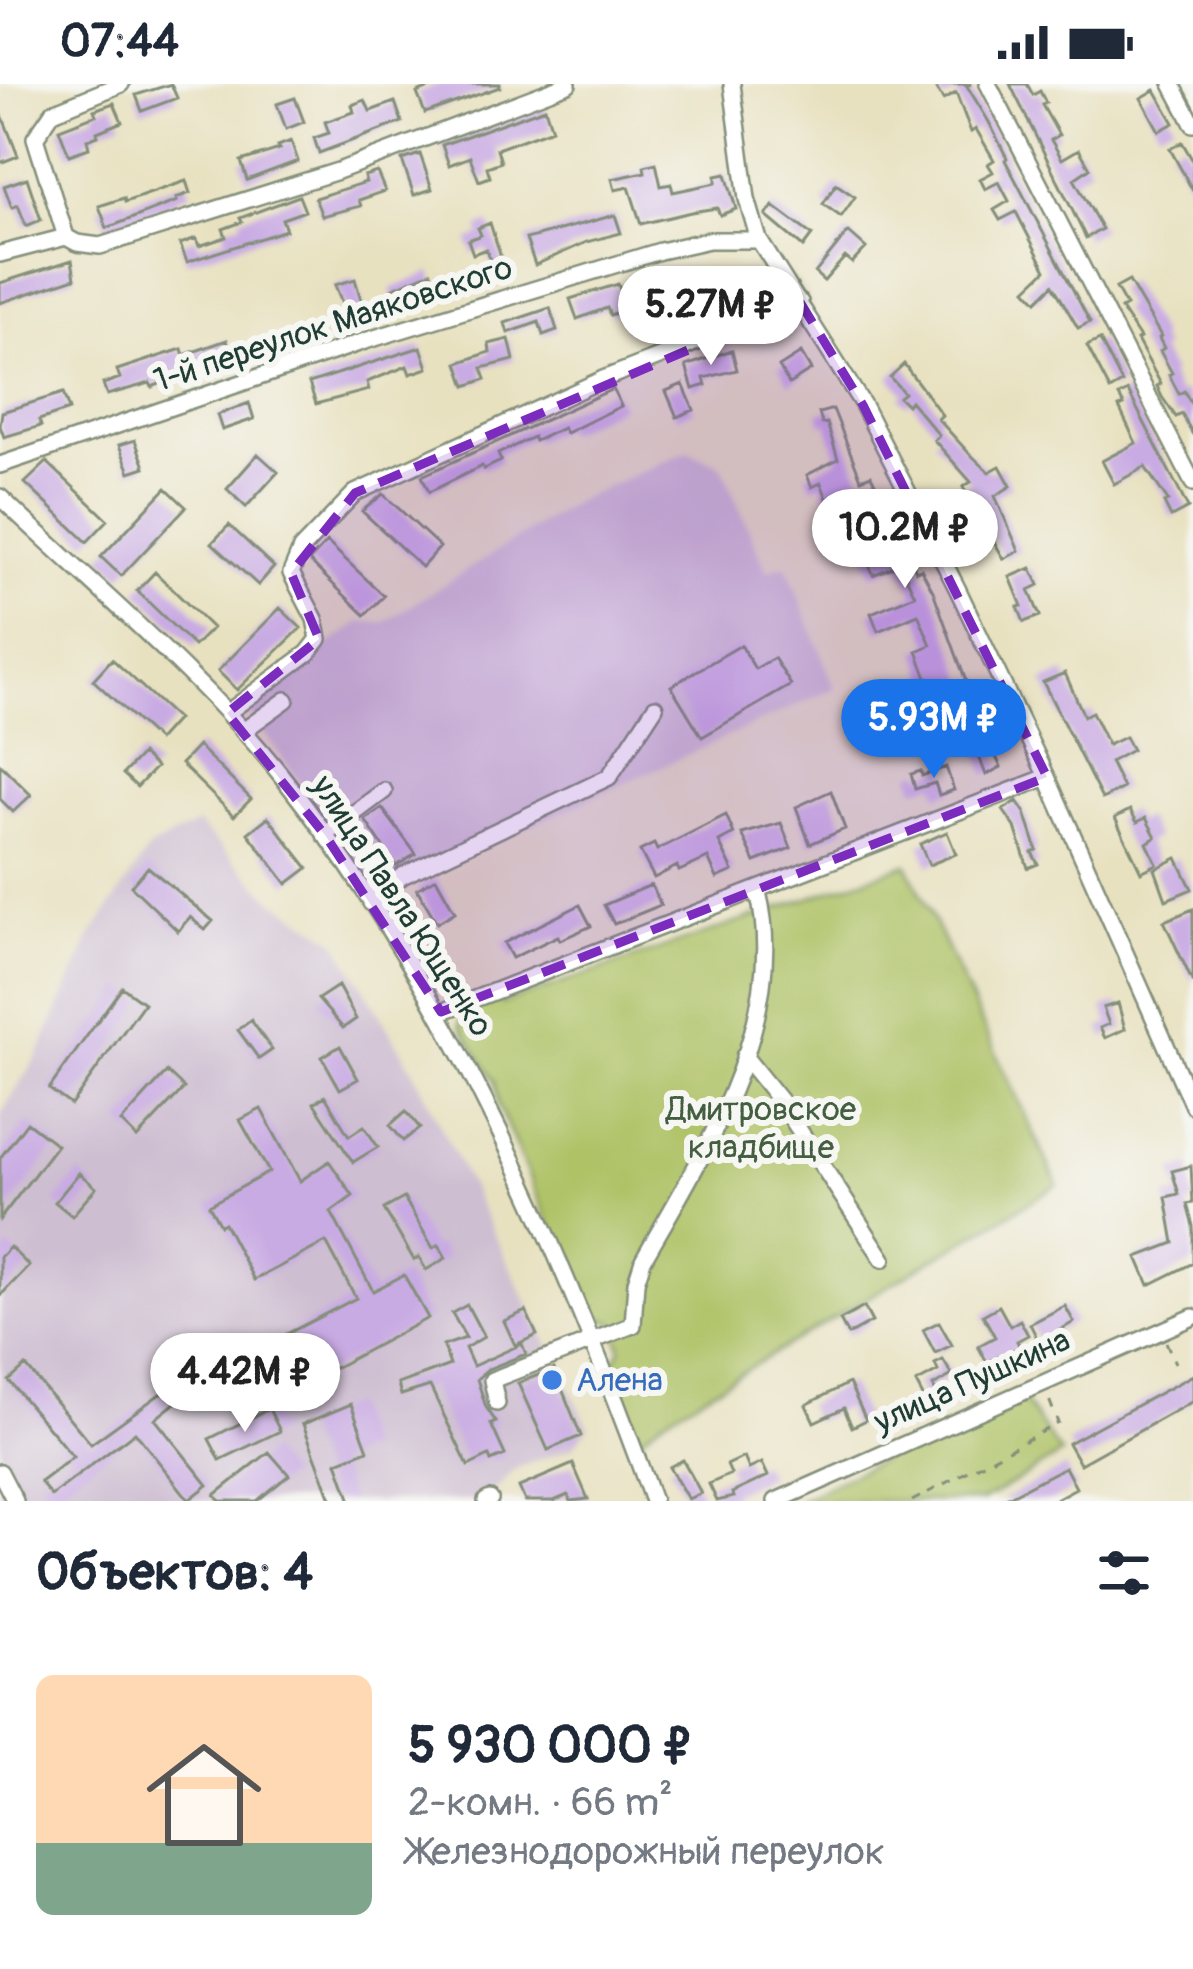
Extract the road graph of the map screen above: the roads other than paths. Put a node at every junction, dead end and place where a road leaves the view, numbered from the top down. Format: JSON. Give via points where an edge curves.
{"nodes":[{"id":1,"x":121,"y":84,"type":"edge"},
{"id":2,"x":568,"y":84,"type":"edge"},
{"id":3,"x":732,"y":84,"type":"edge"},
{"id":4,"x":988,"y":84,"type":"edge"},
{"id":5,"x":1172,"y":84,"type":"edge"},
{"id":6,"x":1193,"y":124,"type":"edge"},
{"id":7,"x":66,"y":237,"type":"junction"},
{"id":8,"x":758,"y":240,"type":"junction"},
{"id":9,"x":0,"y":254,"type":"edge"},
{"id":10,"x":800,"y":302,"type":"junction"},
{"id":11,"x":0,"y":465,"type":"edge"},
{"id":12,"x":1193,"y":483,"type":"edge"},
{"id":13,"x":0,"y":497,"type":"edge"},
{"id":14,"x":286,"y":700,"type":"dead end"},
{"id":15,"x":655,"y":707,"type":"dead end"},
{"id":16,"x":227,"y":713,"type":"junction"},
{"id":17,"x":243,"y":730,"type":"junction"},
{"id":18,"x":1047,"y":777,"type":"junction"},
{"id":19,"x":384,"y":791,"type":"dead end"},
{"id":20,"x":325,"y":835,"type":"junction"},
{"id":21,"x":758,"y":892,"type":"junction"},
{"id":22,"x":371,"y":903,"type":"junction"},
{"id":23,"x":441,"y":1012,"type":"junction"},
{"id":24,"x":744,"y":1056,"type":"junction"},
{"id":25,"x":1193,"y":1106,"type":"edge"},
{"id":26,"x":883,"y":1259,"type":"dead end"},
{"id":27,"x":1193,"y":1317,"type":"edge"},
{"id":28,"x":591,"y":1343,"type":"junction"},
{"id":29,"x":497,"y":1403,"type":"dead end"},
{"id":30,"x":0,"y":1472,"type":"edge"},
{"id":31,"x":818,"y":1482,"type":"junction"},
{"id":32,"x":15,"y":1501,"type":"edge"},
{"id":33,"x":653,"y":1501,"type":"edge"},
{"id":34,"x":776,"y":1501,"type":"edge"},
{"id":35,"x":826,"y":1501,"type":"edge"}],
"edges":[{"from":1,"to":7,"type":"street","via":[[53,112],[35,138]]},
{"from":2,"to":7,"type":"street","via":[[338,171],[100,246]]},
{"from":3,"to":8,"type":"street"},
{"from":4,"to":12,"type":"street"},
{"from":5,"to":6,"type":"street"},
{"from":7,"to":9,"type":"street"},
{"from":8,"to":10,"type":"street"},
{"from":8,"to":11,"type":"street","name":"1-й переулок Маяковского","via":[[660,250]]},
{"from":10,"to":16,"type":"street","via":[[603,379],[355,493],[301,549],[290,573],[320,639]]},
{"from":10,"to":18,"type":"street","via":[[863,405]]},
{"from":13,"to":16,"type":"street","name":"улица Павла Ющенко"},
{"from":14,"to":17,"type":"street"},
{"from":15,"to":22,"type":"street","via":[[609,777],[402,876]]},
{"from":16,"to":17,"type":"street","name":"улица Павла Ющенко"},
{"from":17,"to":20,"type":"street","name":"улица Павла Ющенко"},
{"from":18,"to":21,"type":"street"},
{"from":18,"to":25,"type":"street"},
{"from":19,"to":20,"type":"street"},
{"from":20,"to":22,"type":"street","name":"улица Павла Ющенко"},
{"from":21,"to":23,"type":"street"},
{"from":21,"to":24,"type":"street","via":[[766,970]]},
{"from":22,"to":23,"type":"street","name":"улица Павла Ющенко"},
{"from":23,"to":28,"type":"street","name":"улица Павла Ющенко"},
{"from":24,"to":26,"type":"street"},
{"from":24,"to":28,"type":"street","via":[[718,1127],[643,1260],[633,1325]]},
{"from":27,"to":31,"type":"street","name":"улица Пушкина"},
{"from":28,"to":29,"type":"street","via":[[492,1380]]},
{"from":28,"to":33,"type":"street","name":"улица Павла Ющенко"},
{"from":30,"to":32,"type":"street"},
{"from":31,"to":34,"type":"street","name":"улица Пушкина"},
{"from":31,"to":35,"type":"street"}]}
